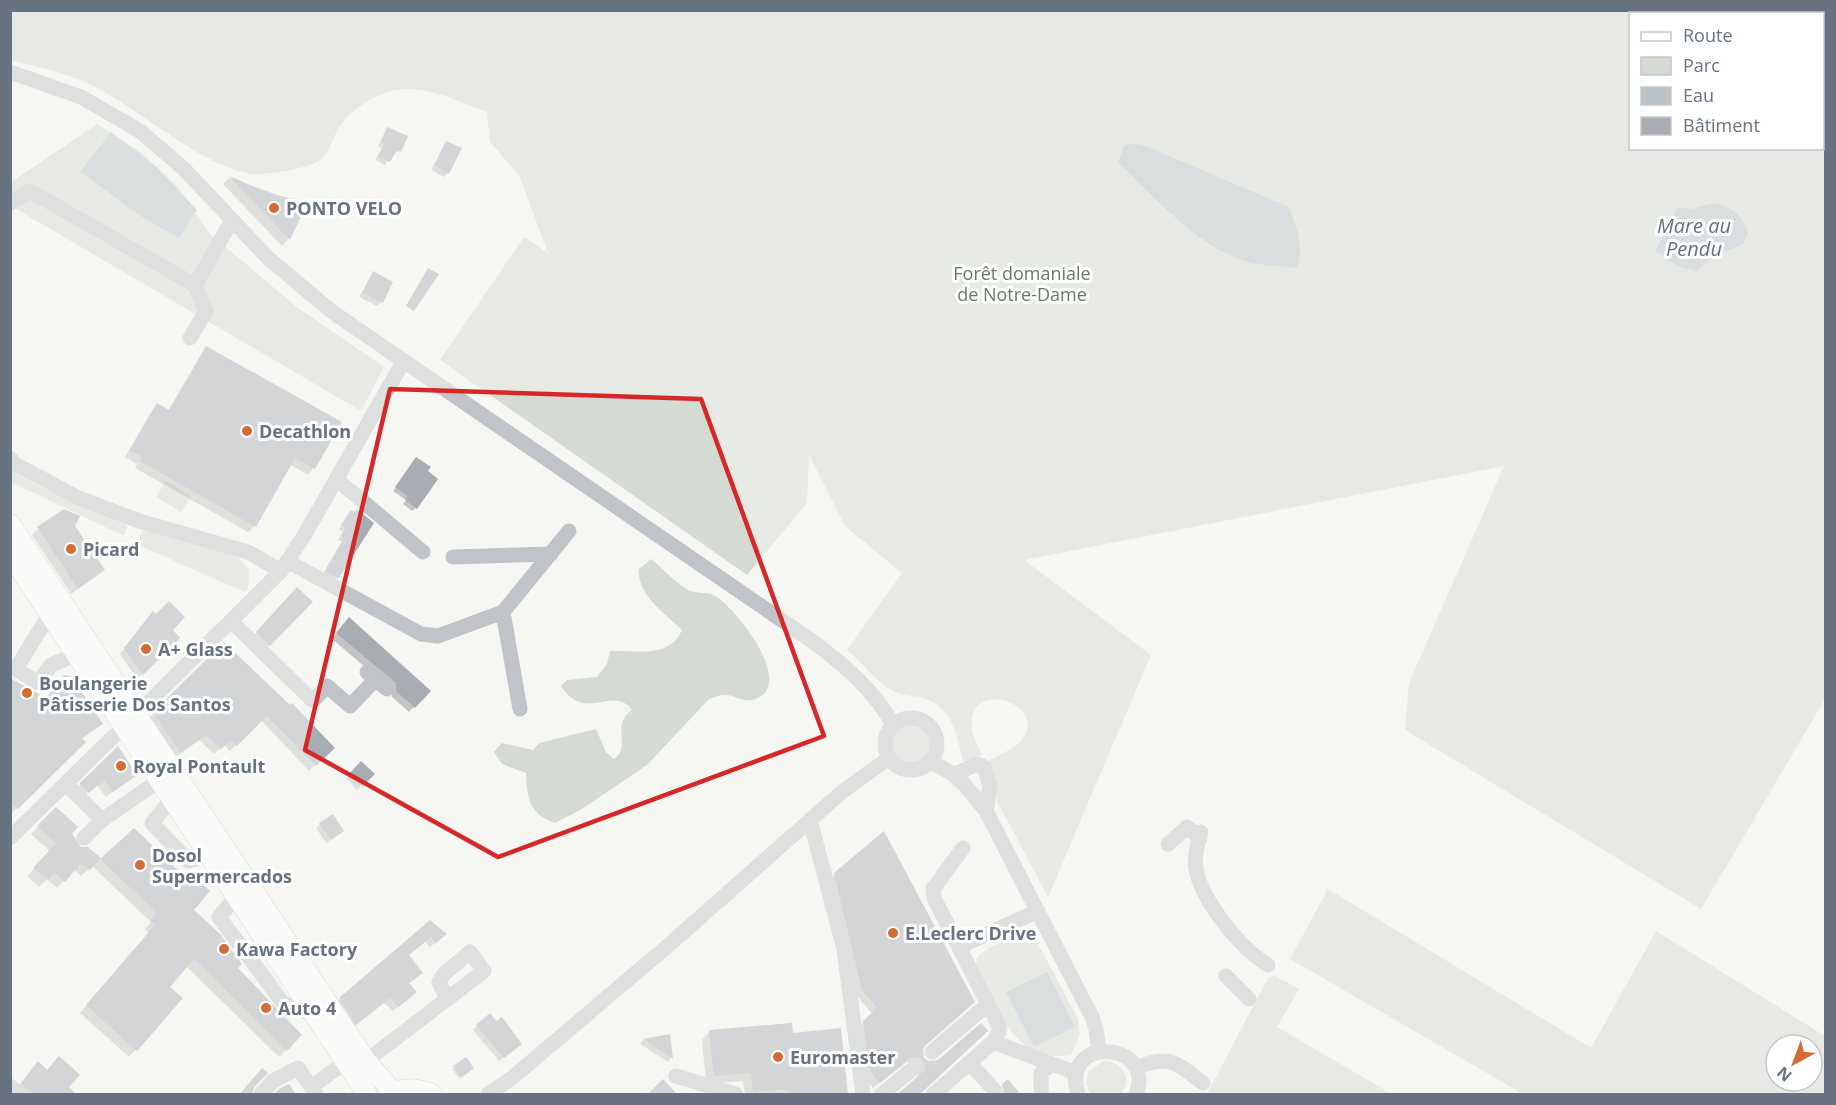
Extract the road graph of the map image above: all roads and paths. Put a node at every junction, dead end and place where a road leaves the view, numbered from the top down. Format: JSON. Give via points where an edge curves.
{"nodes":[{"id":1,"x":16,"y":74,"type":"edge"},
{"id":2,"x":10,"y":203,"type":"edge"},
{"id":3,"x":231,"y":222,"type":"junction"},
{"id":4,"x":195,"y":285,"type":"junction"},
{"id":5,"x":190,"y":338,"type":"dead end"},
{"id":6,"x":403,"y":362,"type":"junction"},
{"id":7,"x":10,"y":458,"type":"edge"},
{"id":8,"x":336,"y":479,"type":"junction"},
{"id":9,"x":10,"y":524,"type":"edge"},
{"id":10,"x":569,"y":531,"type":"dead end"},
{"id":11,"x":423,"y":552,"type":"dead end"},
{"id":12,"x":10,"y":554,"type":"edge"},
{"id":13,"x":551,"y":554,"type":"junction"},
{"id":14,"x":453,"y":557,"type":"dead end"},
{"id":15,"x":284,"y":566,"type":"junction"},
{"id":16,"x":503,"y":612,"type":"junction"},
{"id":17,"x":50,"y":613,"type":"junction"},
{"id":18,"x":231,"y":621,"type":"junction"},
{"id":19,"x":77,"y":654,"type":"junction"},
{"id":20,"x":376,"y":680,"type":"dead end"},
{"id":21,"x":146,"y":705,"type":"dead end"},
{"id":22,"x":520,"y":710,"type":"dead end"},
{"id":23,"x":893,"y":725,"type":"junction"},
{"id":24,"x":115,"y":735,"type":"dead end"},
{"id":25,"x":889,"y":758,"type":"junction"},
{"id":26,"x":931,"y":762,"type":"junction"},
{"id":27,"x":953,"y":775,"type":"junction"},
{"id":28,"x":160,"y":780,"type":"junction"},
{"id":29,"x":66,"y":784,"type":"junction"},
{"id":30,"x":172,"y":799,"type":"junction"},
{"id":31,"x":986,"y":811,"type":"junction"},
{"id":32,"x":102,"y":820,"type":"junction"},
{"id":33,"x":810,"y":820,"type":"junction"},
{"id":34,"x":10,"y":838,"type":"edge"},
{"id":35,"x":84,"y":838,"type":"dead end"},
{"id":36,"x":1168,"y":844,"type":"dead end"},
{"id":37,"x":963,"y":848,"type":"dead end"},
{"id":38,"x":210,"y":855,"type":"junction"},
{"id":39,"x":1038,"y":911,"type":"junction"},
{"id":40,"x":959,"y":947,"type":"junction"},
{"id":41,"x":1268,"y":965,"type":"dead end"},
{"id":42,"x":1226,"y":976,"type":"dead end"},
{"id":43,"x":447,"y":999,"type":"dead end"},
{"id":44,"x":1250,"y":999,"type":"dead end"},
{"id":45,"x":988,"y":1004,"type":"junction"},
{"id":46,"x":993,"y":1042,"type":"junction"},
{"id":47,"x":1099,"y":1051,"type":"junction"},
{"id":48,"x":932,"y":1052,"type":"dead end"},
{"id":49,"x":356,"y":1061,"type":"junction"},
{"id":50,"x":970,"y":1063,"type":"junction"},
{"id":51,"x":1051,"y":1064,"type":"junction"},
{"id":52,"x":916,"y":1065,"type":"dead end"},
{"id":53,"x":1136,"y":1068,"type":"junction"},
{"id":54,"x":1076,"y":1073,"type":"junction"},
{"id":55,"x":676,"y":1076,"type":"dead end"},
{"id":56,"x":1203,"y":1083,"type":"dead end"},
{"id":57,"x":10,"y":1086,"type":"edge"},
{"id":58,"x":313,"y":1091,"type":"edge"},
{"id":59,"x":995,"y":1091,"type":"dead end"},
{"id":60,"x":391,"y":1093,"type":"edge"},
{"id":61,"x":938,"y":1093,"type":"edge"},
{"id":62,"x":19,"y":1095,"type":"edge"},
{"id":63,"x":261,"y":1095,"type":"edge"},
{"id":64,"x":367,"y":1095,"type":"edge"},
{"id":65,"x":432,"y":1095,"type":"edge"},
{"id":66,"x":488,"y":1095,"type":"edge"},
{"id":67,"x":735,"y":1095,"type":"edge"},
{"id":68,"x":864,"y":1095,"type":"edge"},
{"id":69,"x":882,"y":1095,"type":"edge"},
{"id":70,"x":1041,"y":1095,"type":"edge"},
{"id":71,"x":1078,"y":1095,"type":"edge"},
{"id":72,"x":1136,"y":1095,"type":"edge"}],
"edges":[{"from":1,"to":3,"type":"street","via":[[81,97],[140,131],[184,169]]},
{"from":2,"to":4,"type":"street","via":[[30,190]]},
{"from":3,"to":4,"type":"street"},
{"from":3,"to":6,"type":"street","via":[[312,296]]},
{"from":4,"to":5,"type":"street","via":[[206,311]]},
{"from":6,"to":8,"type":"street"},
{"from":6,"to":23,"type":"street","via":[[815,643],[854,675]]},
{"from":7,"to":15,"type":"street","via":[[79,498]]},
{"from":8,"to":11,"type":"street"},
{"from":8,"to":15,"type":"street"},
{"from":9,"to":49,"type":"main road"},
{"from":10,"to":13,"type":"street"},
{"from":12,"to":17,"type":"main road"},
{"from":13,"to":14,"type":"street"},
{"from":13,"to":16,"type":"street"},
{"from":15,"to":16,"type":"street","via":[[421,634],[438,636]]},
{"from":15,"to":18,"type":"street"},
{"from":16,"to":22,"type":"street"},
{"from":17,"to":19,"type":"main road"},
{"from":17,"to":19,"type":"street","via":[[16,669],[39,683],[51,665]]},
{"from":18,"to":20,"type":"street","via":[[313,701],[327,686],[350,706]]},
{"from":18,"to":21,"type":"street"},
{"from":19,"to":28,"type":"main road"},
{"from":23,"to":25,"type":"street","via":[[886,737]]},
{"from":23,"to":26,"type":"street","via":[[910,718],[927,723],[938,746]]},
{"from":24,"to":29,"type":"street"},
{"from":25,"to":26,"type":"street","via":[[909,770]]},
{"from":25,"to":33,"type":"street","via":[[861,776]]},
{"from":26,"to":27,"type":"street"},
{"from":27,"to":31,"type":"street"},
{"from":27,"to":31,"type":"street","via":[[977,764],[984,767],[990,786]]},
{"from":28,"to":30,"type":"main road"},
{"from":28,"to":32,"type":"street"},
{"from":29,"to":32,"type":"street"},
{"from":29,"to":34,"type":"street"},
{"from":30,"to":38,"type":"main road"},
{"from":30,"to":38,"type":"street","via":[[152,823],[188,861]]},
{"from":31,"to":39,"type":"street"},
{"from":32,"to":35,"type":"street"},
{"from":33,"to":66,"type":"street","via":[[644,967]]},
{"from":33,"to":68,"type":"street","via":[[844,949]]},
{"from":36,"to":41,"type":"street","via":[[1188,827],[1200,835],[1196,869],[1208,900],[1257,959]]},
{"from":37,"to":40,"type":"street","via":[[933,889]]},
{"from":38,"to":49,"type":"main road","via":[[317,1017]]},
{"from":39,"to":40,"type":"street"},
{"from":39,"to":47,"type":"street","via":[[1092,1017]]},
{"from":40,"to":45,"type":"street"},
{"from":42,"to":44,"type":"street"},
{"from":43,"to":49,"type":"street"},
{"from":45,"to":46,"type":"street","via":[[999,1026]]},
{"from":45,"to":48,"type":"street"},
{"from":46,"to":50,"type":"street"},
{"from":46,"to":51,"type":"street"},
{"from":47,"to":53,"type":"street","via":[[1120,1053]]},
{"from":47,"to":54,"type":"street","via":[[1089,1056]]},
{"from":49,"to":58,"type":"street"},
{"from":49,"to":60,"type":"main road"},
{"from":49,"to":64,"type":"main road"},
{"from":50,"to":59,"type":"street"},
{"from":50,"to":61,"type":"street"},
{"from":51,"to":54,"type":"street"},
{"from":51,"to":70,"type":"street","via":[[1041,1073]]},
{"from":52,"to":69,"type":"street"},
{"from":53,"to":56,"type":"street","via":[[1158,1059],[1170,1061]]},
{"from":53,"to":72,"type":"street"},
{"from":54,"to":71,"type":"street"},
{"from":55,"to":67,"type":"street"},
{"from":57,"to":62,"type":"street"},
{"from":58,"to":63,"type":"street","via":[[298,1068],[273,1081]]},
{"from":60,"to":65,"type":"main road","via":[[419,1089]]}]}
